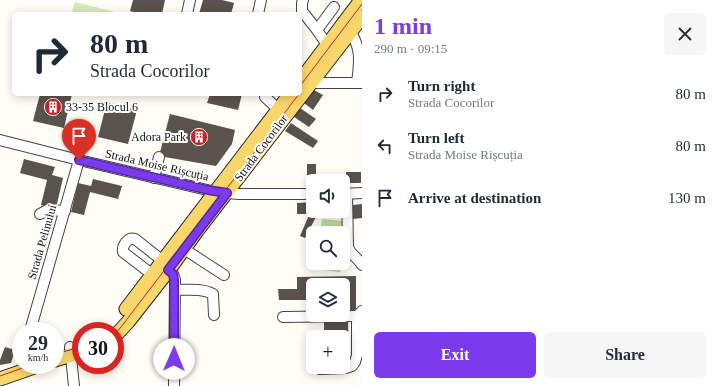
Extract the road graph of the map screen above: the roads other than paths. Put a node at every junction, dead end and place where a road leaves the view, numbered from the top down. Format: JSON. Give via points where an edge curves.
{"nodes":[{"id":1,"x":190,"y":0,"type":"edge"},
{"id":2,"x":261,"y":0,"type":"edge"},
{"id":3,"x":303,"y":0,"type":"edge"},
{"id":4,"x":361,"y":0,"type":"edge"},
{"id":5,"x":334,"y":6,"type":"dead end"},
{"id":6,"x":187,"y":12,"type":"edge"},
{"id":7,"x":258,"y":12,"type":"edge"},
{"id":8,"x":362,"y":17,"type":"edge"},
{"id":9,"x":348,"y":27,"type":"junction"},
{"id":10,"x":317,"y":30,"type":"junction"},
{"id":11,"x":327,"y":45,"type":"junction"},
{"id":12,"x":304,"y":82,"type":"edge"},
{"id":13,"x":360,"y":83,"type":"edge"},
{"id":14,"x":265,"y":96,"type":"edge"},
{"id":15,"x":288,"y":96,"type":"edge"},
{"id":16,"x":294,"y":96,"type":"edge"},
{"id":17,"x":278,"y":109,"type":"junction"},
{"id":18,"x":0,"y":140,"type":"edge"},
{"id":19,"x":159,"y":157,"type":"dead end"},
{"id":20,"x":79,"y":160,"type":"junction"},
{"id":21,"x":154,"y":178,"type":"junction"},
{"id":22,"x":221,"y":193,"type":"junction"},
{"id":23,"x":362,"y":193,"type":"edge"},
{"id":24,"x":306,"y":194,"type":"edge"},
{"id":25,"x":350,"y":194,"type":"edge"},
{"id":26,"x":64,"y":211,"type":"junction"},
{"id":27,"x":40,"y":214,"type":"dead end"},
{"id":28,"x":346,"y":218,"type":"edge"},
{"id":29,"x":184,"y":249,"type":"junction"},
{"id":30,"x":362,"y":265,"type":"edge"},
{"id":31,"x":161,"y":268,"type":"junction"},
{"id":32,"x":224,"y":275,"type":"dead end"},
{"id":33,"x":175,"y":290,"type":"junction"},
{"id":34,"x":359,"y":313,"type":"edge"},
{"id":35,"x":214,"y":315,"type":"dead end"},
{"id":36,"x":283,"y":316,"type":"dead end"},
{"id":37,"x":33,"y":322,"type":"edge"},
{"id":38,"x":118,"y":322,"type":"edge"},
{"id":39,"x":124,"y":326,"type":"edge"},
{"id":40,"x":12,"y":367,"type":"edge"},
{"id":41,"x":350,"y":367,"type":"edge"},
{"id":42,"x":0,"y":369,"type":"edge"},
{"id":43,"x":12,"y":372,"type":"edge"},
{"id":44,"x":75,"y":374,"type":"edge"},
{"id":45,"x":0,"y":378,"type":"edge"},
{"id":46,"x":74,"y":386,"type":"edge"},
{"id":47,"x":174,"y":386,"type":"edge"}],
"edges":[{"from":1,"to":6,"type":"street"},
{"from":2,"to":7,"type":"street"},
{"from":3,"to":10,"type":"street","via":[[302,11]]},
{"from":4,"to":9,"type":"main road","name":"Strada Cocorilor"},
{"from":5,"to":10,"type":"street"},
{"from":8,"to":9,"type":"main road","name":"Strada Cocorilor"},
{"from":9,"to":11,"type":"main road","name":"Strada Cocorilor"},
{"from":9,"to":12,"type":"main road","name":"Strada Cocorilor"},
{"from":9,"to":13,"type":"street","via":[[360,54]]},
{"from":10,"to":11,"type":"street"},
{"from":11,"to":12,"type":"main road","name":"Strada Cocorilor"},
{"from":12,"to":13,"type":"street"},
{"from":14,"to":17,"type":"street"},
{"from":15,"to":17,"type":"main road","name":"Strada Cocorilor"},
{"from":16,"to":22,"type":"main road","name":"Strada Cocorilor"},
{"from":17,"to":22,"type":"main road","name":"Strada Cocorilor"},
{"from":18,"to":20,"type":"street","name":"Strada Moise Rișcuția"},
{"from":19,"to":21,"type":"street"},
{"from":20,"to":21,"type":"street","name":"Strada Moise Rișcuția"},
{"from":20,"to":26,"type":"street","name":"Strada Pelinului"},
{"from":21,"to":22,"type":"street","name":"Strada Moise Rișcuția"},
{"from":22,"to":24,"type":"street","name":"Strada Moise Rișcuția"},
{"from":22,"to":29,"type":"main road","name":"Strada Cocorilor"},
{"from":22,"to":31,"type":"main road","name":"Strada Cocorilor"},
{"from":23,"to":25,"type":"street"},
{"from":26,"to":27,"type":"street","via":[[47,210]]},
{"from":26,"to":37,"type":"street","name":"Strada Pelinului"},
{"from":28,"to":30,"type":"street","via":[[348,247]]},
{"from":29,"to":31,"type":"main road","name":"Strada Cocorilor"},
{"from":29,"to":32,"type":"street"},
{"from":31,"to":33,"type":"street","via":[[173,274]]},
{"from":31,"to":38,"type":"main road","name":"Strada Cocorilor"},
{"from":31,"to":39,"type":"main road","name":"Strada Cocorilor"},
{"from":33,"to":35,"type":"street","via":[[201,290],[213,294]]},
{"from":33,"to":47,"type":"street"},
{"from":34,"to":36,"type":"street"},
{"from":34,"to":41,"type":"street","via":[[357,355]]},
{"from":40,"to":42,"type":"main road"},
{"from":43,"to":45,"type":"main road"},
{"from":44,"to":46,"type":"street"}]}
